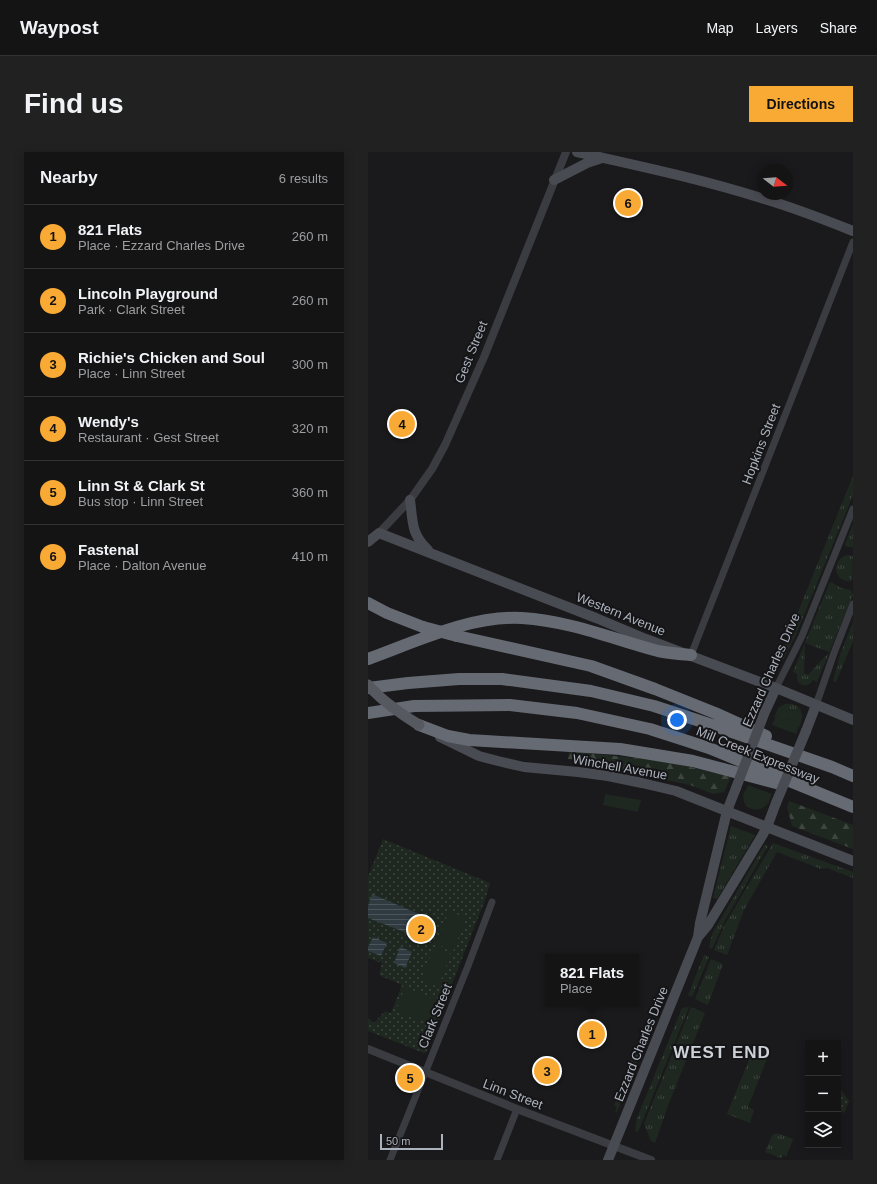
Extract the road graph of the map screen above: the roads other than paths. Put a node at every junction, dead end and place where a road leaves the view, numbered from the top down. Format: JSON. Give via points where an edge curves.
{"nodes":[{"id":1,"x":566,"y":152,"type":"edge"},
{"id":2,"x":577,"y":152,"type":"edge"},
{"id":3,"x":602,"y":158,"type":"junction"},
{"id":4,"x":554,"y":180,"type":"junction"},
{"id":5,"x":853,"y":231,"type":"edge"},
{"id":6,"x":853,"y":242,"type":"edge"},
{"id":7,"x":410,"y":500,"type":"junction"},
{"id":8,"x":853,"y":509,"type":"edge"},
{"id":9,"x":380,"y":533,"type":"junction"},
{"id":10,"x":368,"y":542,"type":"edge"},
{"id":11,"x":429,"y":552,"type":"junction"},
{"id":12,"x":368,"y":603,"type":"edge"},
{"id":13,"x":853,"y":604,"type":"edge"},
{"id":14,"x":691,"y":655,"type":"junction"},
{"id":15,"x":368,"y":659,"type":"edge"},
{"id":16,"x":368,"y":686,"type":"edge"},
{"id":17,"x":776,"y":688,"type":"junction"},
{"id":18,"x":816,"y":705,"type":"junction"},
{"id":19,"x":368,"y":713,"type":"edge"},
{"id":20,"x":853,"y":720,"type":"edge"},
{"id":21,"x":419,"y":725,"type":"junction"},
{"id":22,"x":832,"y":767,"type":"junction"},
{"id":23,"x":853,"y":776,"type":"edge"},
{"id":24,"x":818,"y":793,"type":"junction"},
{"id":25,"x":853,"y":807,"type":"edge"},
{"id":26,"x":727,"y":811,"type":"junction"},
{"id":27,"x":767,"y":827,"type":"junction"},
{"id":28,"x":853,"y":860,"type":"edge"},
{"id":29,"x":492,"y":902,"type":"dead end"},
{"id":30,"x":698,"y":937,"type":"junction"},
{"id":31,"x":368,"y":1049,"type":"edge"},
{"id":32,"x":425,"y":1072,"type":"junction"},
{"id":33,"x":517,"y":1109,"type":"junction"},
{"id":34,"x":614,"y":1145,"type":"junction"},
{"id":35,"x":390,"y":1160,"type":"edge"},
{"id":36,"x":497,"y":1160,"type":"edge"},
{"id":37,"x":608,"y":1160,"type":"edge"},
{"id":38,"x":651,"y":1160,"type":"edge"}],
"edges":[{"from":1,"to":4,"type":"street","name":"Gest Street"},
{"from":2,"to":3,"type":"main road"},
{"from":3,"to":4,"type":"main road"},
{"from":3,"to":5,"type":"main road","via":[[707,182],[763,198]]},
{"from":4,"to":7,"type":"street","name":"Gest Street","via":[[454,427],[432,469]]},
{"from":6,"to":14,"type":"street","name":"Hopkins Street"},
{"from":7,"to":9,"type":"street","name":"Gest Street"},
{"from":7,"to":11,"type":"main road","via":[[416,534],[419,542]]},
{"from":8,"to":17,"type":"street","name":"Ezzard Charles Drive","via":[[802,636]]},
{"from":9,"to":10,"type":"main road","name":"Gest Street"},
{"from":9,"to":11,"type":"main road","name":"Western Avenue"},
{"from":11,"to":14,"type":"main road","name":"Western Avenue","via":[[646,640]]},
{"from":12,"to":22,"type":"highway","bridge":true,"via":[[423,627],[591,666],[617,675],[715,713]]},
{"from":13,"to":18,"type":"street","name":"Ezzard Charles Drive"},
{"from":14,"to":15,"type":"highway","via":[[659,651],[592,630],[546,620],[521,618],[470,624]]},
{"from":14,"to":17,"type":"main road","name":"Western Avenue"},
{"from":16,"to":21,"type":"main road","name":"Winchell Avenue","bridge":true},
{"from":16,"to":22,"type":"highway","name":"Mill Creek Expressway","via":[[502,679],[591,691],[661,708]]},
{"from":17,"to":18,"type":"main road","name":"Western Avenue"},
{"from":17,"to":26,"type":"main road","name":"Ezzard Charles Drive","bridge":true},
{"from":18,"to":20,"type":"main road","name":"Western Avenue"},
{"from":18,"to":27,"type":"main road","name":"Ezzard Charles Drive","bridge":true},
{"from":19,"to":24,"type":"highway","name":"Mill Creek Expressway","via":[[414,706],[510,705],[577,713],[650,729],[709,748]]},
{"from":21,"to":24,"type":"highway","via":[[448,736],[469,740],[597,747],[658,754]]},
{"from":21,"to":26,"type":"main road","name":"Winchell Avenue","via":[[479,756],[524,767],[642,782]]},
{"from":22,"to":23,"type":"highway","name":"Mill Creek Expressway"},
{"from":24,"to":25,"type":"highway","name":"Mill Creek Expressway"},
{"from":26,"to":27,"type":"main road","name":"Winchell Avenue"},
{"from":26,"to":30,"type":"main road","name":"Ezzard Charles Drive"},
{"from":27,"to":28,"type":"main road","name":"Winchell Avenue"},
{"from":27,"to":30,"type":"main road","name":"Ezzard Charles Drive","via":[[708,926]]},
{"from":29,"to":32,"type":"street","name":"Clark Street"},
{"from":30,"to":34,"type":"main road","name":"Ezzard Charles Drive"},
{"from":31,"to":32,"type":"street","name":"Linn Street"},
{"from":32,"to":33,"type":"street","name":"Linn Street"},
{"from":32,"to":35,"type":"street","name":"Clark Street"},
{"from":33,"to":34,"type":"street","name":"Linn Street"},
{"from":33,"to":36,"type":"street"},
{"from":34,"to":37,"type":"main road","name":"Ezzard Charles Drive"},
{"from":34,"to":38,"type":"street","name":"Linn Street"}]}
